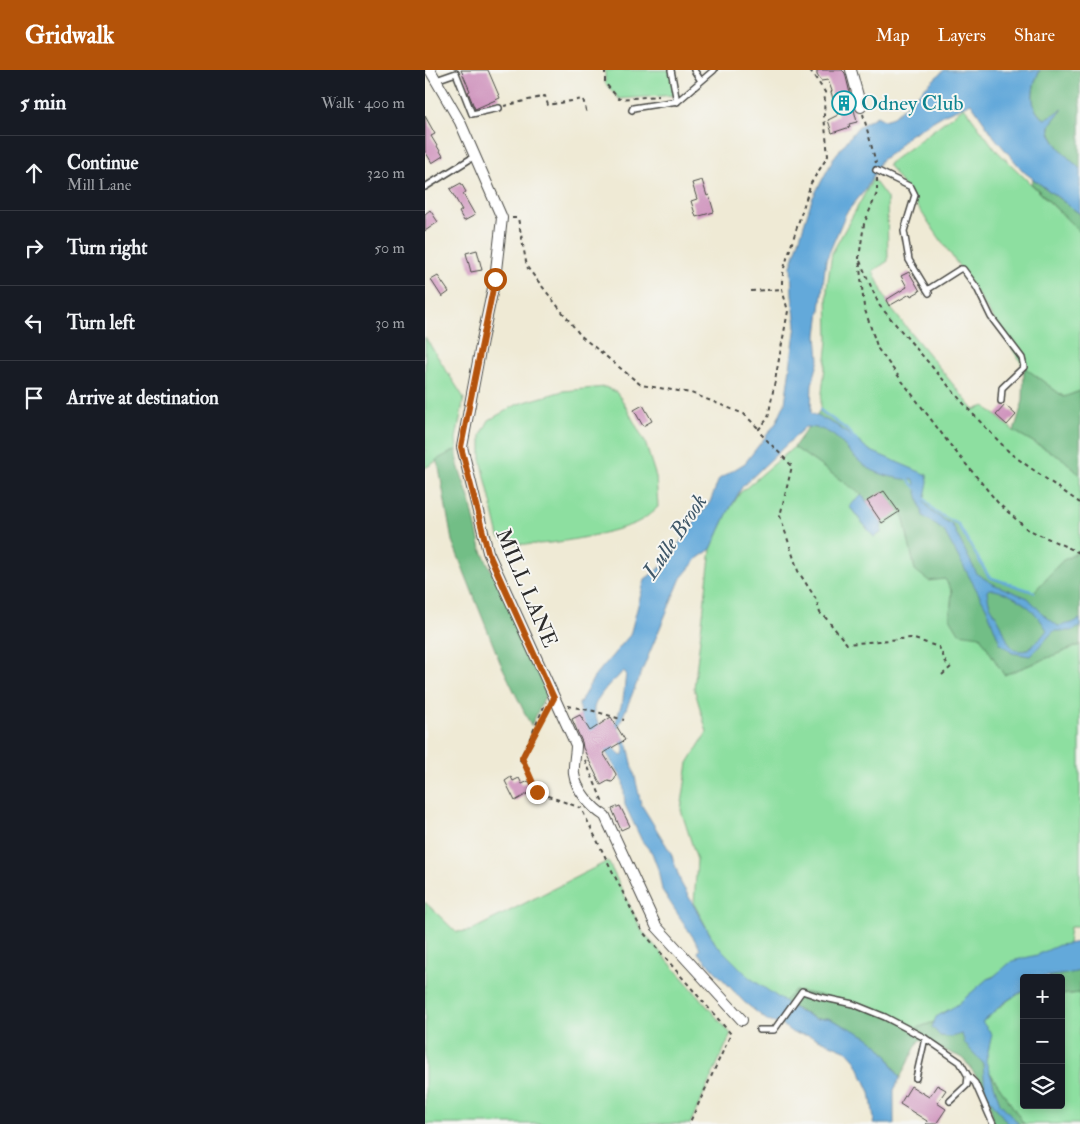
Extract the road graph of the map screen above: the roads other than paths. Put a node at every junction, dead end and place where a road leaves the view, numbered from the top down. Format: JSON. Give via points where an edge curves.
{"nodes":[{"id":1,"x":430,"y":70,"type":"edge"},
{"id":2,"x":671,"y":70,"type":"edge"},
{"id":3,"x":694,"y":70,"type":"edge"},
{"id":4,"x":713,"y":70,"type":"edge"},
{"id":5,"x":851,"y":70,"type":"edge"},
{"id":6,"x":436,"y":80,"type":"junction"},
{"id":7,"x":701,"y":81,"type":"junction"},
{"id":8,"x":677,"y":102,"type":"junction"},
{"id":9,"x":861,"y":107,"type":"road end"},
{"id":10,"x":499,"y":108,"type":"road end"},
{"id":11,"x":632,"y":110,"type":"dead end"},
{"id":12,"x":475,"y":156,"type":"junction"},
{"id":13,"x":876,"y":167,"type":"road end"},
{"id":14,"x":425,"y":188,"type":"edge"},
{"id":15,"x":1001,"y":401,"type":"dead end"},
{"id":16,"x":742,"y":1020,"type":"dead end"},
{"id":17,"x":759,"y":1030,"type":"dead end"},
{"id":18,"x":925,"y":1038,"type":"junction"},
{"id":19,"x":968,"y":1076,"type":"junction"},
{"id":20,"x":916,"y":1078,"type":"dead end"},
{"id":21,"x":950,"y":1101,"type":"dead end"},
{"id":22,"x":993,"y":1124,"type":"edge"}],
"edges":[{"from":1,"to":6,"type":"street"},
{"from":2,"to":8,"type":"lane"},
{"from":3,"to":7,"type":"lane"},
{"from":4,"to":7,"type":"lane"},
{"from":5,"to":9,"type":"street"},
{"from":6,"to":10,"type":"lane","via":[[457,73],[472,114]]},
{"from":6,"to":12,"type":"street"},
{"from":7,"to":8,"type":"lane"},
{"from":8,"to":11,"type":"lane"},
{"from":12,"to":14,"type":"lane"},
{"from":12,"to":16,"type":"street","name":"MILL LANE","via":[[502,218],[495,279],[461,447],[488,552],[576,745],[574,775],[585,798],[605,816],[656,926]]},
{"from":13,"to":15,"type":"lane","via":[[911,187],[915,195],[903,232],[909,260],[928,292],[963,269],[977,288],[991,317],[1022,358],[1024,367],[1003,388]]},
{"from":17,"to":18,"type":"lane","via":[[774,1030],[802,990],[853,1004]]},
{"from":18,"to":19,"type":"lane","via":[[961,1062]]},
{"from":18,"to":20,"type":"lane"},
{"from":19,"to":21,"type":"lane","via":[[967,1085]]},
{"from":19,"to":22,"type":"lane","via":[[975,1083]]}]}
